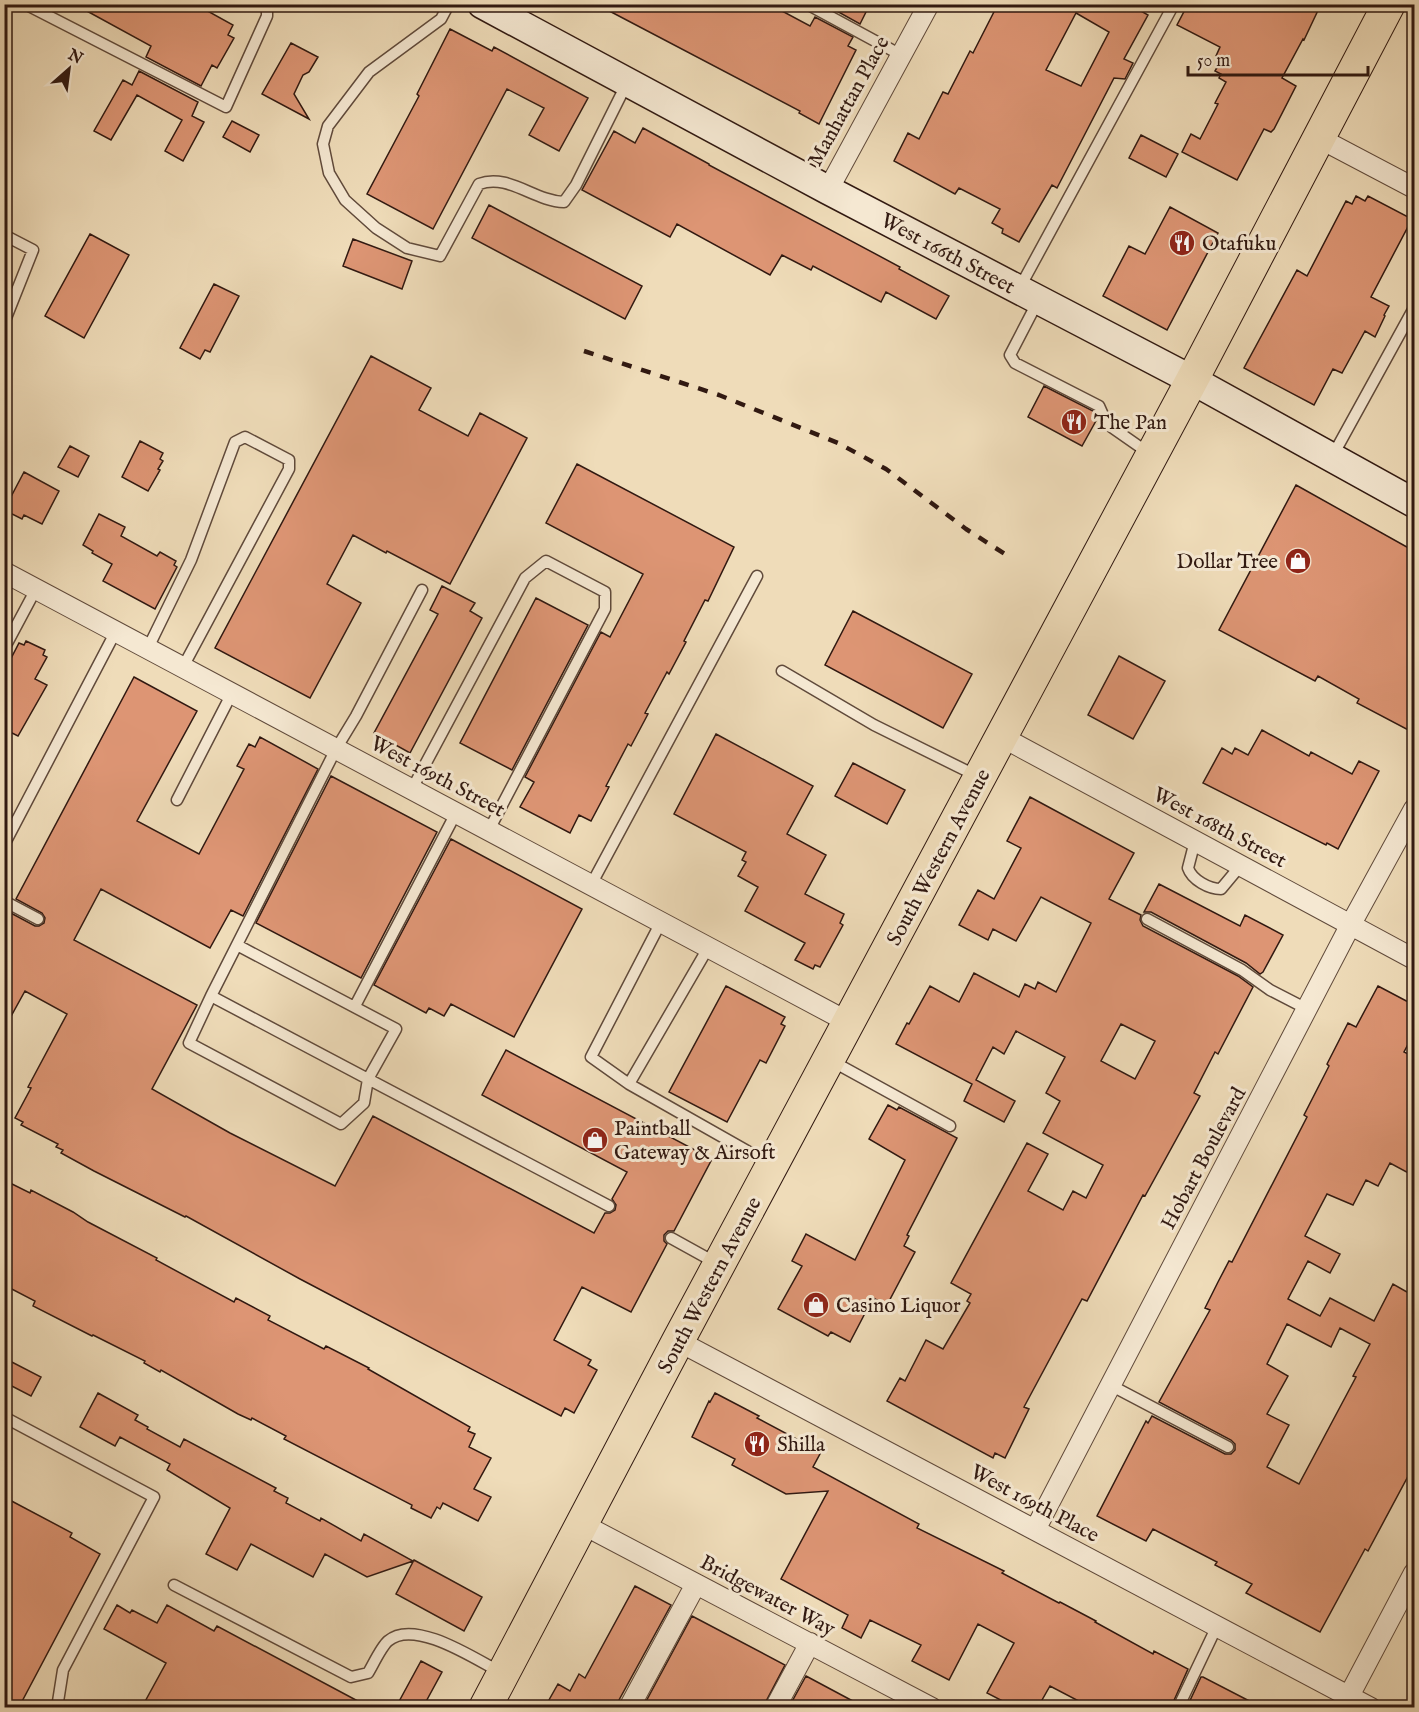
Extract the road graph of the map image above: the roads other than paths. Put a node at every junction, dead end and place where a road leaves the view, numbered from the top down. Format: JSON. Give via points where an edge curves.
{"nodes":[{"id":1,"x":25,"y":4,"type":"edge"},
{"id":2,"x":267,"y":4,"type":"edge"},
{"id":3,"x":449,"y":4,"type":"edge"},
{"id":4,"x":482,"y":4,"type":"edge"},
{"id":5,"x":807,"y":4,"type":"edge"},
{"id":6,"x":929,"y":4,"type":"edge"},
{"id":7,"x":1174,"y":4,"type":"edge"},
{"id":8,"x":1389,"y":4,"type":"edge"},
{"id":9,"x":901,"y":55,"type":"junction"},
{"id":10,"x":627,"y":82,"type":"junction"},
{"id":11,"x":1319,"y":138,"type":"junction"},
{"id":12,"x":1414,"y":188,"type":"edge"},
{"id":13,"x":828,"y":190,"type":"junction"},
{"id":14,"x":4,"y":235,"type":"edge"},
{"id":15,"x":1028,"y":295,"type":"junction"},
{"id":16,"x":1414,"y":308,"type":"edge"},
{"id":17,"x":4,"y":323,"type":"edge"},
{"id":18,"x":1192,"y":380,"type":"junction"},
{"id":19,"x":1151,"y":455,"type":"junction"},
{"id":20,"x":1332,"y":458,"type":"junction"},
{"id":21,"x":1414,"y":503,"type":"edge"},
{"id":22,"x":4,"y":572,"type":"edge"},
{"id":23,"x":757,"y":576,"type":"dead end"},
{"id":24,"x":36,"y":589,"type":"junction"},
{"id":25,"x":422,"y":590,"type":"dead end"},
{"id":26,"x":116,"y":631,"type":"junction"},
{"id":27,"x":148,"y":648,"type":"junction"},
{"id":28,"x":4,"y":649,"type":"edge"},
{"id":29,"x":183,"y":667,"type":"junction"},
{"id":30,"x":782,"y":671,"type":"dead end"},
{"id":31,"x":232,"y":693,"type":"junction"},
{"id":32,"x":1002,"y":737,"type":"junction"},
{"id":33,"x":336,"y":749,"type":"junction"},
{"id":34,"x":980,"y":778,"type":"junction"},
{"id":35,"x":412,"y":789,"type":"junction"},
{"id":36,"x":177,"y":800,"type":"dead end"},
{"id":37,"x":1414,"y":809,"type":"edge"},
{"id":38,"x":456,"y":813,"type":"junction"},
{"id":39,"x":489,"y":830,"type":"junction"},
{"id":40,"x":1195,"y":841,"type":"junction"},
{"id":41,"x":4,"y":845,"type":"edge"},
{"id":42,"x":1241,"y":865,"type":"junction"},
{"id":43,"x":591,"y":885,"type":"junction"},
{"id":44,"x":4,"y":901,"type":"edge"},
{"id":45,"x":38,"y":919,"type":"dead end"},
{"id":46,"x":1147,"y":919,"type":"dead end"},
{"id":47,"x":661,"y":922,"type":"junction"},
{"id":48,"x":1351,"y":924,"type":"junction"},
{"id":49,"x":237,"y":945,"type":"junction"},
{"id":50,"x":708,"y":948,"type":"junction"},
{"id":51,"x":1414,"y":959,"type":"edge"},
{"id":52,"x":211,"y":996,"type":"junction"},
{"id":53,"x":354,"y":1006,"type":"junction"},
{"id":54,"x":1308,"y":1009,"type":"junction"},
{"id":55,"x":850,"y":1023,"type":"junction"},
{"id":56,"x":829,"y":1060,"type":"junction"},
{"id":57,"x":368,"y":1078,"type":"junction"},
{"id":58,"x":628,"y":1084,"type":"junction"},
{"id":59,"x":950,"y":1126,"type":"dead end"},
{"id":60,"x":773,"y":1165,"type":"junction"},
{"id":61,"x":609,"y":1206,"type":"dead end"},
{"id":62,"x":670,"y":1238,"type":"dead end"},
{"id":63,"x":720,"y":1265,"type":"junction"},
{"id":64,"x":678,"y":1341,"type":"junction"},
{"id":65,"x":1112,"y":1386,"type":"junction"},
{"id":66,"x":4,"y":1417,"type":"edge"},
{"id":67,"x":1228,"y":1447,"type":"dead end"},
{"id":68,"x":582,"y":1524,"type":"junction"},
{"id":69,"x":1035,"y":1530,"type":"junction"},
{"id":70,"x":1414,"y":1573,"type":"edge"},
{"id":71,"x":696,"y":1584,"type":"junction"},
{"id":72,"x":174,"y":1585,"type":"dead end"},
{"id":73,"x":1217,"y":1626,"type":"junction"},
{"id":74,"x":810,"y":1643,"type":"junction"},
{"id":75,"x":503,"y":1673,"type":"junction"},
{"id":76,"x":1349,"y":1696,"type":"junction"},
{"id":77,"x":923,"y":1705,"type":"edge"},
{"id":78,"x":630,"y":1706,"type":"dead end"},
{"id":79,"x":57,"y":1707,"type":"edge"},
{"id":80,"x":485,"y":1707,"type":"edge"},
{"id":81,"x":775,"y":1707,"type":"edge"},
{"id":82,"x":1178,"y":1707,"type":"edge"},
{"id":83,"x":1371,"y":1707,"type":"edge"}],
"edges":[{"from":1,"to":2,"type":"lane","via":[[226,107],[267,16]]},
{"from":3,"to":10,"type":"lane","via":[[441,20],[369,72],[328,126],[323,144],[329,174],[345,200],[376,228],[407,248],[440,256],[479,184],[490,180],[553,202],[564,202]]},
{"from":4,"to":10,"type":"street","name":"West 166th Street"},
{"from":5,"to":9,"type":"lane"},
{"from":6,"to":9,"type":"street","name":"Manhattan Place"},
{"from":7,"to":15,"type":"lane"},
{"from":8,"to":11,"type":"main road","name":"South Western Avenue"},
{"from":9,"to":13,"type":"street","name":"Manhattan Place"},
{"from":10,"to":13,"type":"street","name":"West 166th Street"},
{"from":11,"to":12,"type":"street"},
{"from":11,"to":18,"type":"main road","name":"South Western Avenue"},
{"from":13,"to":15,"type":"street","name":"West 166th Street"},
{"from":14,"to":17,"type":"lane","via":[[33,250]]},
{"from":15,"to":18,"type":"street","name":"West 166th Street"},
{"from":15,"to":19,"type":"lane","via":[[1010,355],[1015,363],[1099,406],[1107,424]]},
{"from":16,"to":20,"type":"lane"},
{"from":18,"to":19,"type":"main road","name":"South Western Avenue"},
{"from":18,"to":20,"type":"street","name":"West 166th Street"},
{"from":19,"to":32,"type":"main road","name":"South Western Avenue"},
{"from":20,"to":21,"type":"street","name":"West 166th Street"},
{"from":22,"to":24,"type":"street","name":"West 169th Street"},
{"from":23,"to":43,"type":"lane"},
{"from":24,"to":26,"type":"street","name":"West 169th Street"},
{"from":24,"to":28,"type":"lane"},
{"from":25,"to":33,"type":"lane"},
{"from":26,"to":27,"type":"street","name":"West 169th Street"},
{"from":26,"to":41,"type":"lane"},
{"from":27,"to":29,"type":"street","name":"West 169th Street"},
{"from":27,"to":29,"type":"lane","via":[[191,560],[236,442],[245,437],[289,460],[289,469]]},
{"from":29,"to":31,"type":"street","name":"West 169th Street"},
{"from":30,"to":34,"type":"lane","via":[[874,725]]},
{"from":31,"to":33,"type":"street","name":"West 169th Street"},
{"from":31,"to":36,"type":"lane"},
{"from":32,"to":34,"type":"main road","name":"South Western Avenue"},
{"from":32,"to":40,"type":"street","name":"West 168th Street"},
{"from":33,"to":35,"type":"street","name":"West 169th Street"},
{"from":33,"to":49,"type":"lane"},
{"from":34,"to":55,"type":"main road","name":"South Western Avenue"},
{"from":35,"to":38,"type":"street","name":"West 169th Street"},
{"from":35,"to":39,"type":"lane","via":[[525,578],[546,561],[605,592],[605,609]]},
{"from":37,"to":48,"type":"street","name":"Hobart Boulevard"},
{"from":38,"to":39,"type":"street","name":"West 169th Street"},
{"from":38,"to":53,"type":"lane"},
{"from":39,"to":43,"type":"street","name":"West 169th Street"},
{"from":40,"to":42,"type":"street","name":"West 168th Street"},
{"from":40,"to":42,"type":"lane","via":[[1188,868],[1194,878],[1215,889],[1221,890]]},
{"from":42,"to":48,"type":"street","name":"West 168th Street"},
{"from":43,"to":47,"type":"street","name":"West 169th Street"},
{"from":44,"to":45,"type":"lane"},
{"from":46,"to":54,"type":"lane"},
{"from":47,"to":50,"type":"street","name":"West 169th Street"},
{"from":47,"to":58,"type":"lane","via":[[591,1057]]},
{"from":48,"to":51,"type":"street","name":"West 168th Street"},
{"from":48,"to":54,"type":"street","name":"Hobart Boulevard"},
{"from":49,"to":52,"type":"lane"},
{"from":49,"to":53,"type":"lane"},
{"from":50,"to":55,"type":"street","name":"West 169th Street"},
{"from":50,"to":58,"type":"lane"},
{"from":52,"to":57,"type":"lane"},
{"from":52,"to":57,"type":"lane","via":[[189,1043],[341,1124],[364,1103]]},
{"from":53,"to":57,"type":"lane","via":[[396,1029]]},
{"from":54,"to":65,"type":"street","name":"Hobart Boulevard"},
{"from":55,"to":56,"type":"main road","name":"South Western Avenue"},
{"from":56,"to":59,"type":"lane"},
{"from":56,"to":60,"type":"main road","name":"South Western Avenue"},
{"from":57,"to":61,"type":"lane"},
{"from":58,"to":60,"type":"lane"},
{"from":60,"to":63,"type":"main road","name":"South Western Avenue"},
{"from":62,"to":63,"type":"lane"},
{"from":63,"to":64,"type":"main road","name":"South Western Avenue"},
{"from":64,"to":68,"type":"main road","name":"South Western Avenue"},
{"from":64,"to":69,"type":"street","name":"West 169th Place"},
{"from":65,"to":67,"type":"lane"},
{"from":65,"to":69,"type":"street","name":"Hobart Boulevard"},
{"from":66,"to":79,"type":"lane","via":[[154,1497],[63,1670]]},
{"from":68,"to":71,"type":"street","name":"Bridgewater Way"},
{"from":68,"to":75,"type":"main road","name":"South Western Avenue"},
{"from":69,"to":73,"type":"street","name":"West 169th Place"},
{"from":70,"to":76,"type":"street"},
{"from":71,"to":74,"type":"street","name":"Bridgewater Way"},
{"from":71,"to":78,"type":"street"},
{"from":72,"to":75,"type":"lane","via":[[351,1677],[368,1673],[388,1641],[404,1634],[432,1638]]},
{"from":73,"to":76,"type":"street","name":"West 169th Place"},
{"from":73,"to":82,"type":"lane"},
{"from":74,"to":77,"type":"street","name":"Bridgewater Way"},
{"from":74,"to":81,"type":"street"},
{"from":75,"to":80,"type":"main road","name":"South Western Avenue"},
{"from":76,"to":83,"type":"street","name":"West 169th Place"}]}
